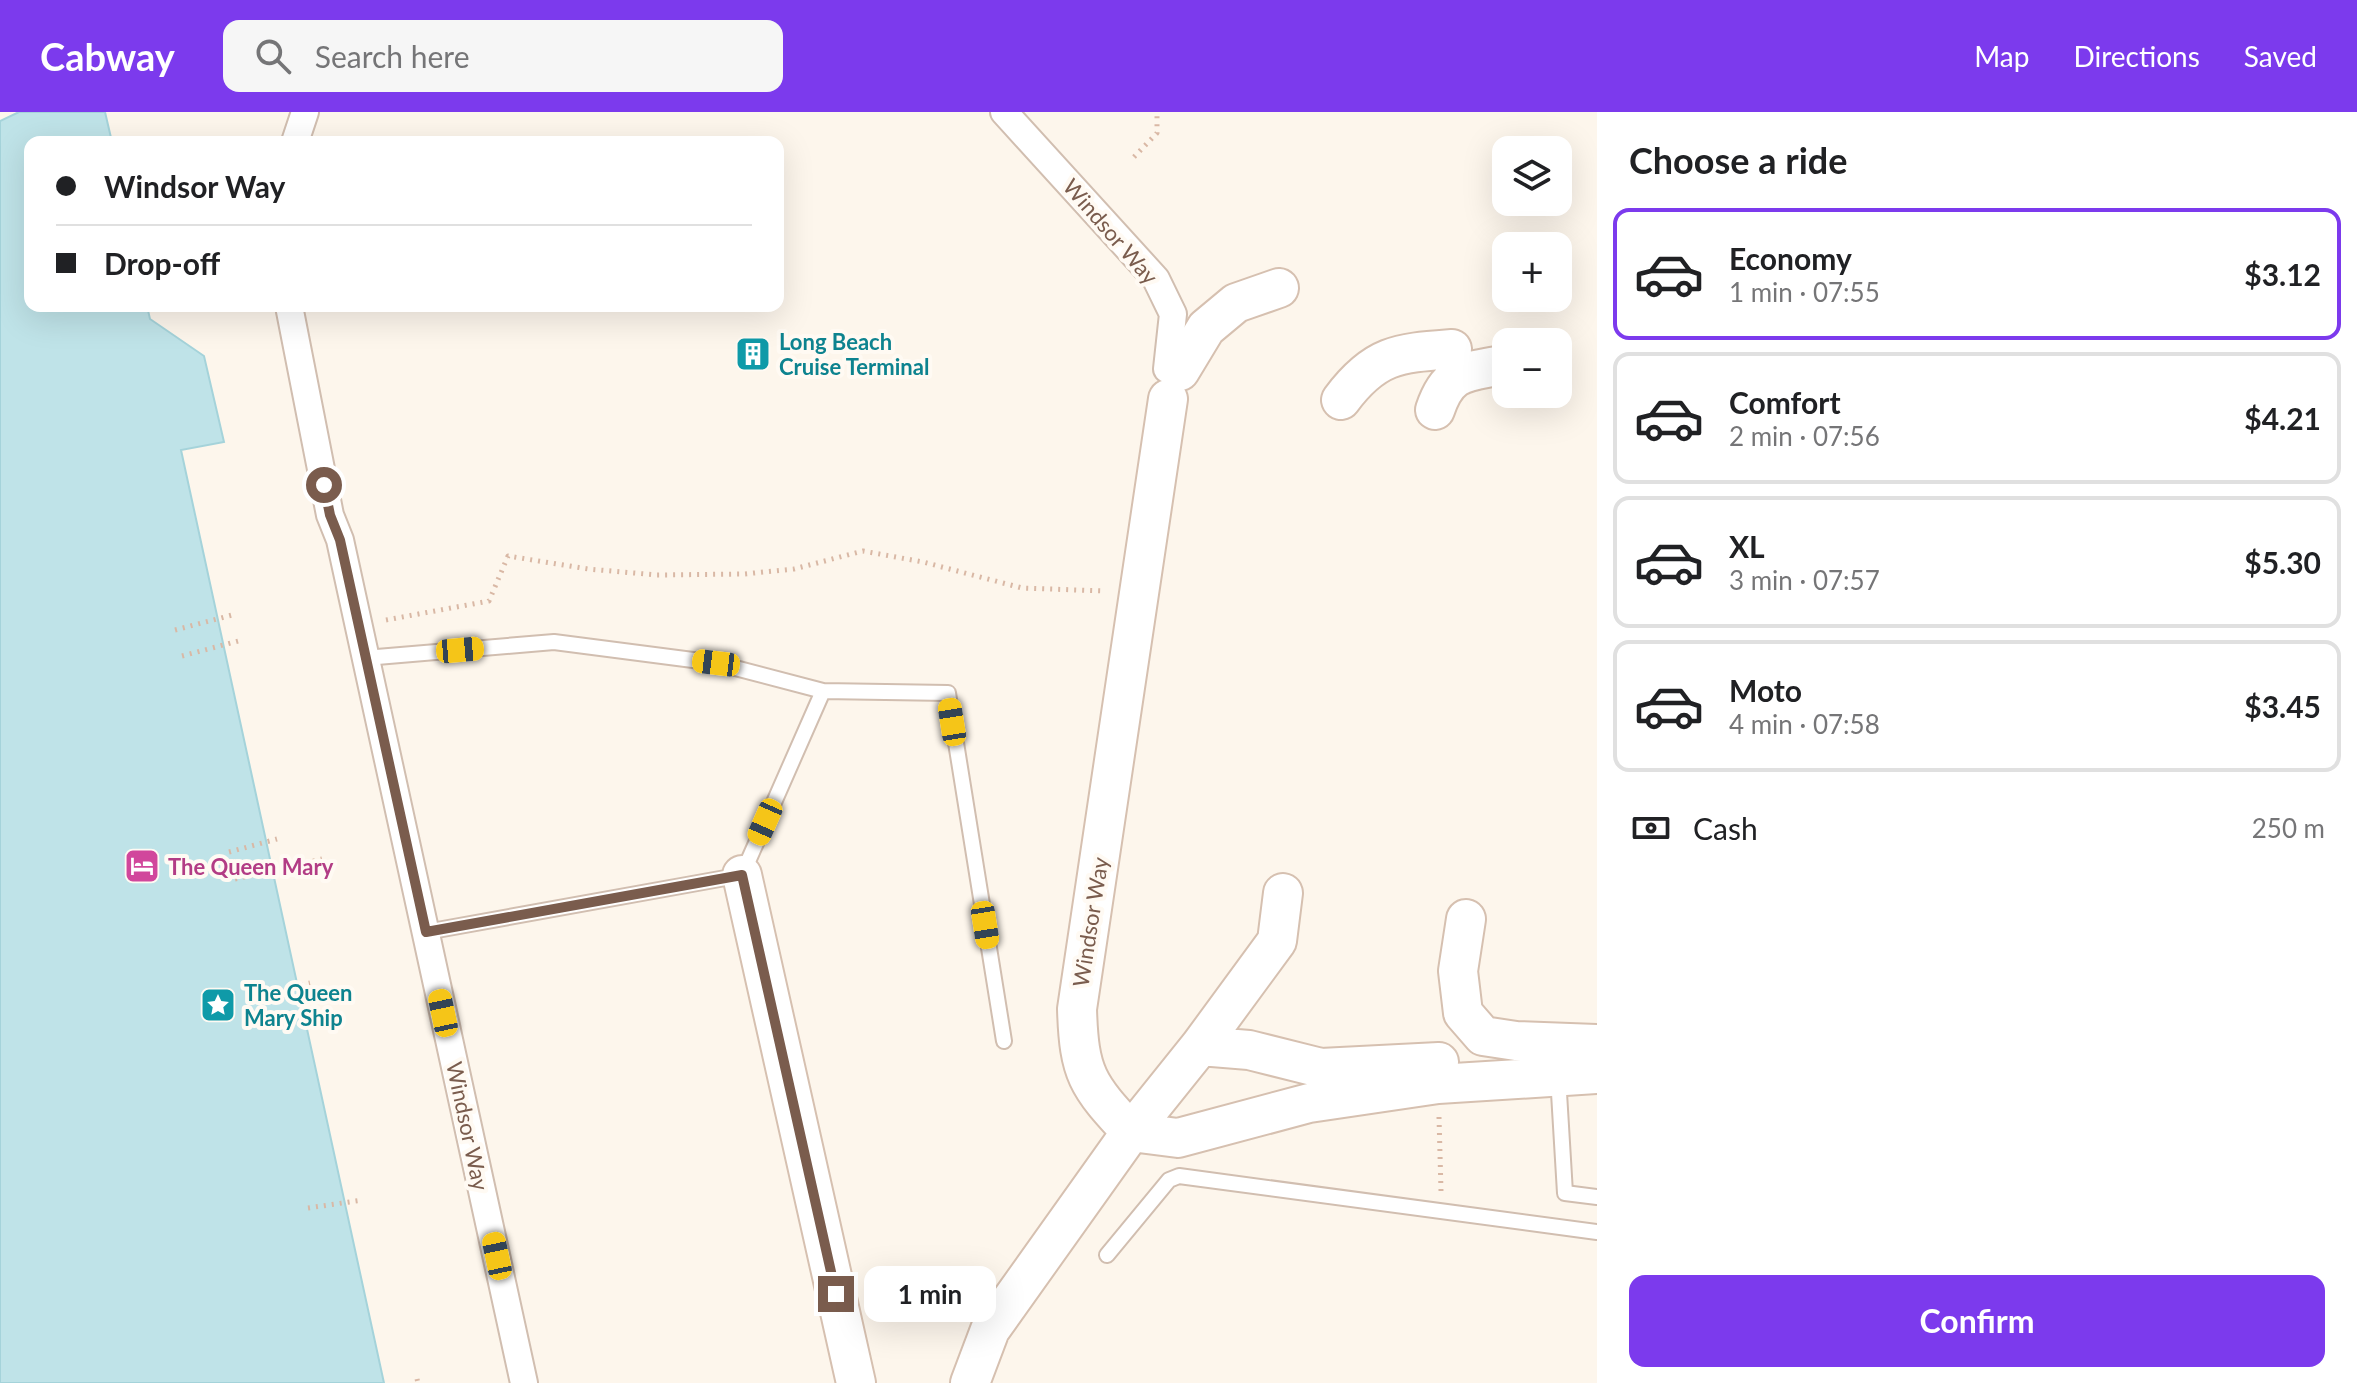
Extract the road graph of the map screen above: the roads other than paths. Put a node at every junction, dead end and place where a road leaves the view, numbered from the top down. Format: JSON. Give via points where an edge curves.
{"nodes":[{"id":1,"x":305,"y":112,"type":"edge"},
{"id":2,"x":1004,"y":112,"type":"edge"},
{"id":3,"x":297,"y":136,"type":"edge"},
{"id":4,"x":1279,"y":288,"type":"dead end"},
{"id":5,"x":290,"y":312,"type":"edge"},
{"id":6,"x":1452,"y":349,"type":"dead end"},
{"id":7,"x":1492,"y":367,"type":"edge"},
{"id":8,"x":1172,"y":380,"type":"junction"},
{"id":9,"x":1341,"y":400,"type":"dead end"},
{"id":10,"x":1435,"y":410,"type":"dead end"},
{"id":11,"x":365,"y":658,"type":"junction"},
{"id":12,"x":823,"y":691,"type":"junction"},
{"id":13,"x":742,"y":875,"type":"junction"},
{"id":14,"x":1283,"y":893,"type":"dead end"},
{"id":15,"x":1466,"y":919,"type":"dead end"},
{"id":16,"x":426,"y":932,"type":"junction"},
{"id":17,"x":1004,"y":1041,"type":"dead end"},
{"id":18,"x":1200,"y":1046,"type":"junction"},
{"id":19,"x":1597,"y":1046,"type":"edge"},
{"id":20,"x":1597,"y":1074,"type":"edge"},
{"id":21,"x":1558,"y":1076,"type":"junction"},
{"id":22,"x":1131,"y":1132,"type":"junction"},
{"id":23,"x":1597,"y":1197,"type":"edge"},
{"id":24,"x":1597,"y":1232,"type":"edge"},
{"id":25,"x":1107,"y":1255,"type":"dead end"},
{"id":26,"x":524,"y":1383,"type":"edge"},
{"id":27,"x":856,"y":1383,"type":"edge"},
{"id":28,"x":970,"y":1383,"type":"edge"}],
"edges":[{"from":1,"to":3,"type":"street"},
{"from":2,"to":8,"type":"street","name":"Windsor Way","via":[[1156,279],[1173,314]]},
{"from":4,"to":8,"type":"street","via":[[1236,303],[1206,328]]},
{"from":5,"to":11,"type":"street","name":"Windsor Way"},
{"from":6,"to":9,"type":"street","via":[[1409,352],[1377,363]]},
{"from":7,"to":10,"type":"street","via":[[1459,375],[1442,391]]},
{"from":8,"to":22,"type":"street","name":"Windsor Way","via":[[1077,1009],[1085,1075]]},
{"from":11,"to":12,"type":"lane","via":[[554,642],[716,663]]},
{"from":11,"to":16,"type":"street","name":"Windsor Way"},
{"from":12,"to":13,"type":"lane"},
{"from":12,"to":17,"type":"lane","via":[[948,693]]},
{"from":13,"to":16,"type":"lane"},
{"from":13,"to":27,"type":"street"},
{"from":14,"to":18,"type":"street","via":[[1277,941]]},
{"from":15,"to":19,"type":"street","via":[[1458,971],[1463,1013],[1483,1036]]},
{"from":16,"to":26,"type":"street","name":"Windsor Way"},
{"from":18,"to":19,"type":"street","via":[[1249,1050],[1321,1068],[1539,1056]]},
{"from":18,"to":22,"type":"street"},
{"from":20,"to":21,"type":"street"},
{"from":21,"to":22,"type":"street","via":[[1438,1084],[1309,1103],[1178,1138]]},
{"from":21,"to":23,"type":"lane","via":[[1565,1193]]},
{"from":22,"to":28,"type":"street","via":[[990,1330]]},
{"from":24,"to":25,"type":"lane","via":[[1179,1176],[1169,1180]]}]}
